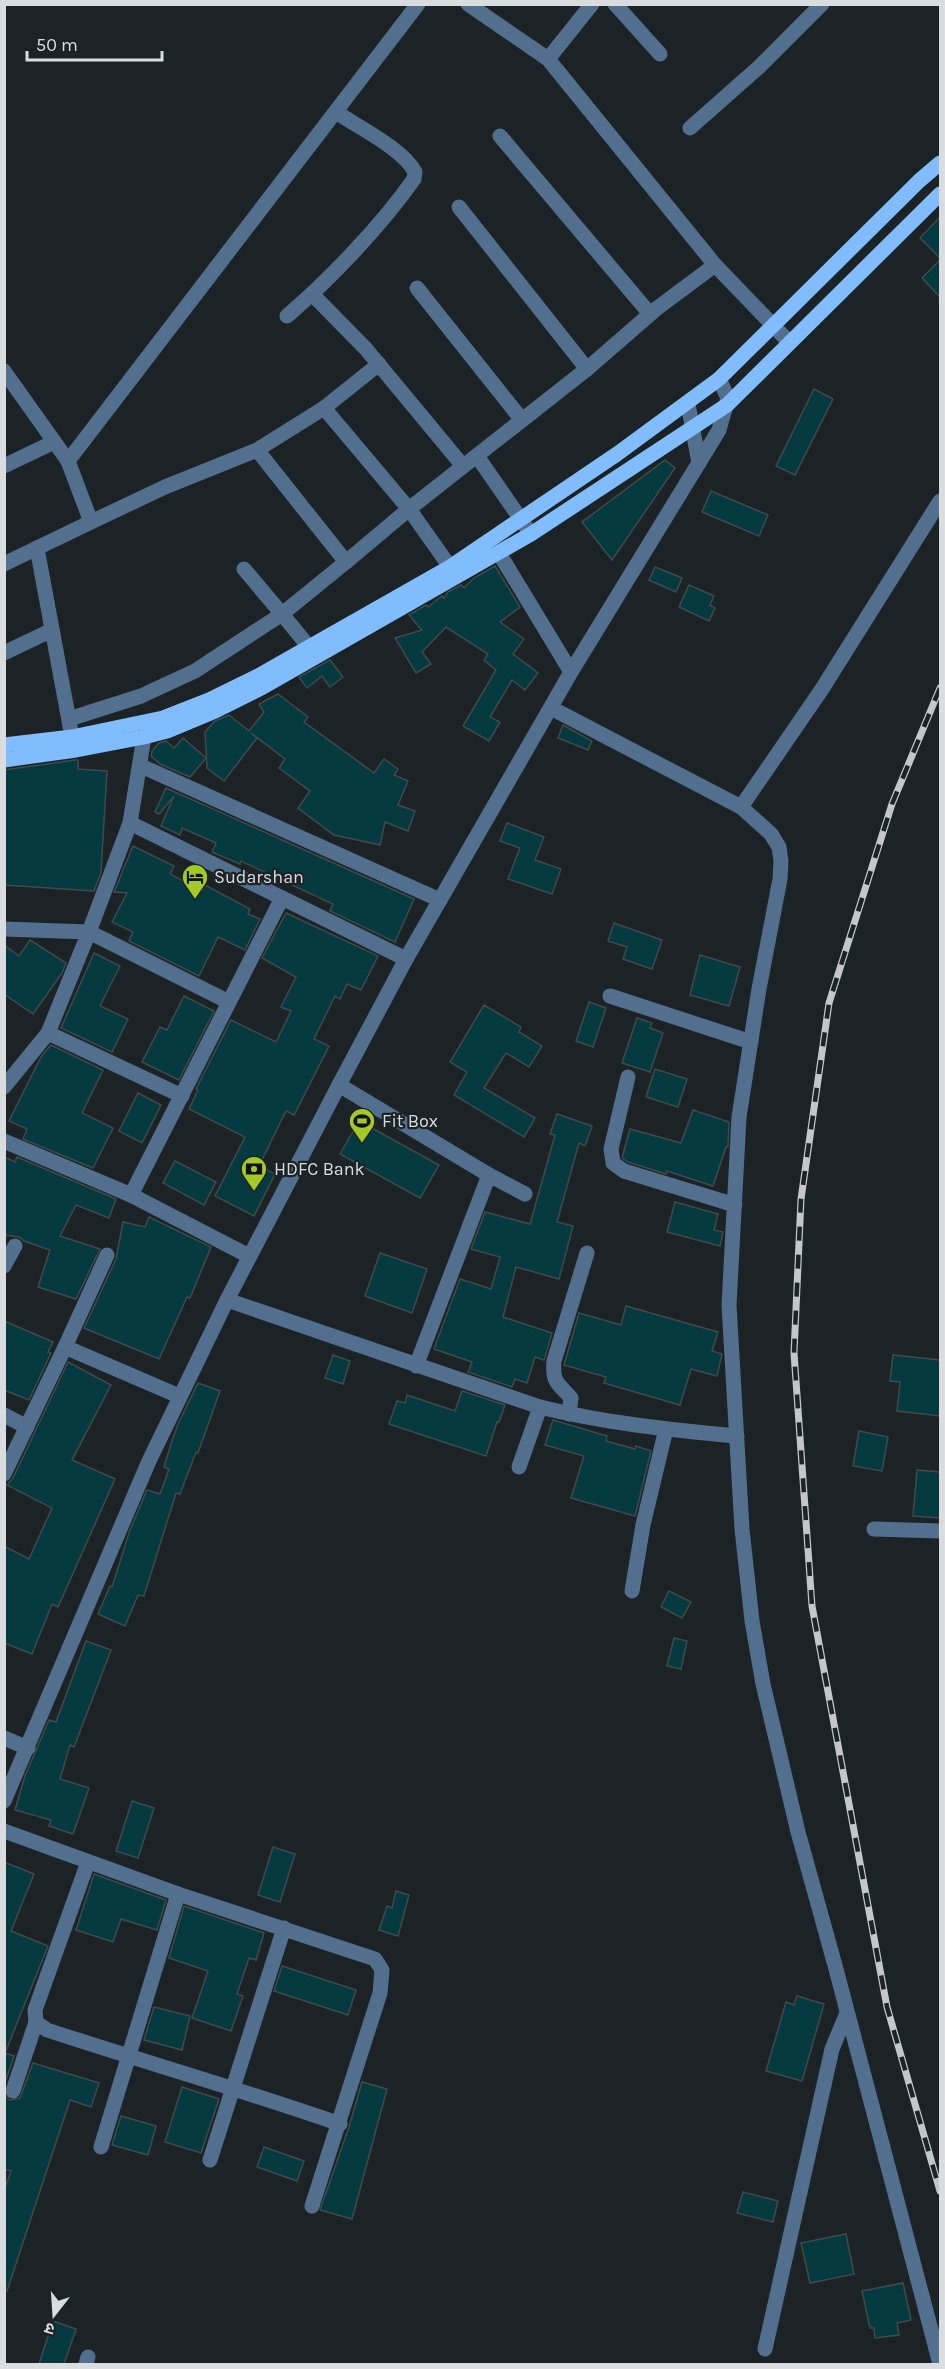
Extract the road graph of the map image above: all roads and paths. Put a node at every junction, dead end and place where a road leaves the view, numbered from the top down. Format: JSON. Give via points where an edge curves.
{"nodes":[{"id":1,"x":418,"y":4,"type":"edge"},
{"id":2,"x":468,"y":4,"type":"edge"},
{"id":3,"x":592,"y":4,"type":"edge"},
{"id":4,"x":615,"y":4,"type":"edge"},
{"id":5,"x":822,"y":4,"type":"edge"},
{"id":6,"x":660,"y":54,"type":"dead end"},
{"id":7,"x":548,"y":59,"type":"junction"},
{"id":8,"x":336,"y":112,"type":"junction"},
{"id":9,"x":690,"y":128,"type":"dead end"},
{"id":10,"x":500,"y":136,"type":"dead end"},
{"id":11,"x":940,"y":163,"type":"edge"},
{"id":12,"x":940,"y":194,"type":"edge"},
{"id":13,"x":459,"y":207,"type":"dead end"},
{"id":14,"x":714,"y":265,"type":"junction"},
{"id":15,"x":417,"y":288,"type":"dead end"},
{"id":16,"x":312,"y":294,"type":"junction"},
{"id":17,"x":650,"y":314,"type":"junction"},
{"id":18,"x":287,"y":316,"type":"dead end"},
{"id":19,"x":773,"y":327,"type":"junction"},
{"id":20,"x":789,"y":342,"type":"junction"},
{"id":21,"x":379,"y":364,"type":"junction"},
{"id":22,"x":587,"y":369,"type":"junction"},
{"id":23,"x":4,"y":371,"type":"edge"},
{"id":24,"x":719,"y":379,"type":"junction"},
{"id":25,"x":688,"y":404,"type":"junction"},
{"id":26,"x":727,"y":405,"type":"junction"},
{"id":27,"x":324,"y":408,"type":"junction"},
{"id":28,"x":522,"y":420,"type":"junction"},
{"id":29,"x":693,"y":429,"type":"junction"},
{"id":30,"x":54,"y":442,"type":"junction"},
{"id":31,"x":257,"y":450,"type":"junction"},
{"id":32,"x":477,"y":456,"type":"junction"},
{"id":33,"x":68,"y":461,"type":"junction"},
{"id":34,"x":699,"y":463,"type":"junction"},
{"id":35,"x":4,"y":466,"type":"edge"},
{"id":36,"x":464,"y":466,"type":"junction"},
{"id":37,"x":940,"y":501,"type":"edge"},
{"id":38,"x":409,"y":509,"type":"junction"},
{"id":39,"x":522,"y":519,"type":"junction"},
{"id":40,"x":91,"y":522,"type":"junction"},
{"id":41,"x":531,"y":534,"type":"junction"},
{"id":42,"x":37,"y":548,"type":"junction"},
{"id":43,"x":499,"y":553,"type":"junction"},
{"id":44,"x":346,"y":562,"type":"junction"},
{"id":45,"x":4,"y":564,"type":"edge"},
{"id":46,"x":450,"y":567,"type":"junction"},
{"id":47,"x":244,"y":569,"type":"dead end"},
{"id":48,"x":282,"y":614,"type":"junction"},
{"id":49,"x":52,"y":630,"type":"junction"},
{"id":50,"x":309,"y":647,"type":"junction"},
{"id":51,"x":4,"y":653,"type":"edge"},
{"id":52,"x":571,"y":672,"type":"junction"},
{"id":53,"x":551,"y":708,"type":"junction"},
{"id":54,"x":69,"y":719,"type":"junction"},
{"id":55,"x":72,"y":737,"type":"junction"},
{"id":56,"x":144,"y":737,"type":"junction"},
{"id":57,"x":4,"y":745,"type":"edge"},
{"id":58,"x":4,"y":760,"type":"edge"},
{"id":59,"x":141,"y":766,"type":"junction"},
{"id":60,"x":741,"y":807,"type":"junction"},
{"id":61,"x":130,"y":823,"type":"junction"},
{"id":62,"x":282,"y":898,"type":"junction"},
{"id":63,"x":440,"y":900,"type":"junction"},
{"id":64,"x":4,"y":929,"type":"edge"},
{"id":65,"x":88,"y":932,"type":"junction"},
{"id":66,"x":406,"y":959,"type":"junction"},
{"id":67,"x":610,"y":996,"type":"dead end"},
{"id":68,"x":229,"y":1002,"type":"junction"},
{"id":69,"x":48,"y":1033,"type":"junction"},
{"id":70,"x":751,"y":1042,"type":"junction"},
{"id":71,"x":628,"y":1077,"type":"dead end"},
{"id":72,"x":339,"y":1085,"type":"junction"},
{"id":73,"x":4,"y":1087,"type":"edge"},
{"id":74,"x":183,"y":1096,"type":"junction"},
{"id":75,"x":4,"y":1141,"type":"edge"},
{"id":76,"x":489,"y":1175,"type":"junction"},
{"id":77,"x":525,"y":1194,"type":"dead end"},
{"id":78,"x":131,"y":1196,"type":"junction"},
{"id":79,"x":735,"y":1205,"type":"junction"},
{"id":80,"x":15,"y":1246,"type":"dead end"},
{"id":81,"x":587,"y":1253,"type":"dead end"},
{"id":82,"x":107,"y":1255,"type":"dead end"},
{"id":83,"x":249,"y":1256,"type":"junction"},
{"id":84,"x":4,"y":1266,"type":"edge"},
{"id":85,"x":227,"y":1300,"type":"junction"},
{"id":86,"x":65,"y":1347,"type":"junction"},
{"id":87,"x":416,"y":1366,"type":"junction"},
{"id":88,"x":179,"y":1396,"type":"junction"},
{"id":89,"x":540,"y":1407,"type":"junction"},
{"id":90,"x":569,"y":1414,"type":"junction"},
{"id":91,"x":4,"y":1415,"type":"edge"},
{"id":92,"x":27,"y":1427,"type":"junction"},
{"id":93,"x":666,"y":1429,"type":"junction"},
{"id":94,"x":737,"y":1436,"type":"junction"},
{"id":95,"x":519,"y":1467,"type":"dead end"},
{"id":96,"x":4,"y":1474,"type":"edge"},
{"id":97,"x":874,"y":1529,"type":"dead end"},
{"id":98,"x":940,"y":1531,"type":"edge"},
{"id":99,"x":632,"y":1591,"type":"dead end"},
{"id":100,"x":4,"y":1738,"type":"edge"},
{"id":101,"x":28,"y":1748,"type":"junction"},
{"id":102,"x":4,"y":1801,"type":"edge"},
{"id":103,"x":4,"y":1831,"type":"edge"},
{"id":104,"x":88,"y":1862,"type":"junction"},
{"id":105,"x":178,"y":1894,"type":"junction"},
{"id":106,"x":284,"y":1929,"type":"junction"},
{"id":107,"x":848,"y":2013,"type":"junction"},
{"id":108,"x":36,"y":2022,"type":"junction"},
{"id":109,"x":129,"y":2057,"type":"junction"},
{"id":110,"x":234,"y":2087,"type":"junction"},
{"id":111,"x":13,"y":2091,"type":"dead end"},
{"id":112,"x":340,"y":2124,"type":"junction"},
{"id":113,"x":101,"y":2147,"type":"dead end"},
{"id":114,"x":210,"y":2160,"type":"dead end"},
{"id":115,"x":312,"y":2206,"type":"dead end"},
{"id":116,"x":765,"y":2349,"type":"dead end"},
{"id":117,"x":940,"y":2364,"type":"edge"}],
"edges":[{"from":1,"to":8,"type":"street"},
{"from":2,"to":7,"type":"street"},
{"from":3,"to":7,"type":"street"},
{"from":4,"to":6,"type":"street"},
{"from":5,"to":9,"type":"street"},
{"from":7,"to":14,"type":"street"},
{"from":8,"to":16,"type":"street","via":[[396,152],[415,172],[405,191]]},
{"from":8,"to":33,"type":"street"},
{"from":10,"to":17,"type":"street"},
{"from":11,"to":19,"type":"main road"},
{"from":12,"to":20,"type":"main road"},
{"from":13,"to":22,"type":"street"},
{"from":14,"to":17,"type":"street"},
{"from":14,"to":19,"type":"street"},
{"from":15,"to":28,"type":"street"},
{"from":16,"to":18,"type":"street"},
{"from":16,"to":21,"type":"street"},
{"from":17,"to":22,"type":"street"},
{"from":19,"to":20,"type":"street"},
{"from":19,"to":24,"type":"main road"},
{"from":20,"to":26,"type":"main road"},
{"from":21,"to":27,"type":"street"},
{"from":21,"to":36,"type":"street"},
{"from":22,"to":28,"type":"street"},
{"from":23,"to":30,"type":"street"},
{"from":24,"to":25,"type":"main road"},
{"from":24,"to":26,"type":"street","via":[[727,394]]},
{"from":25,"to":29,"type":"street"},
{"from":25,"to":39,"type":"main road"},
{"from":26,"to":29,"type":"main road"},
{"from":26,"to":34,"type":"street","via":[[719,430]]},
{"from":27,"to":31,"type":"street"},
{"from":27,"to":38,"type":"street"},
{"from":28,"to":32,"type":"street"},
{"from":29,"to":34,"type":"street"},
{"from":29,"to":41,"type":"main road"},
{"from":30,"to":33,"type":"street"},
{"from":30,"to":35,"type":"street"},
{"from":31,"to":40,"type":"street"},
{"from":31,"to":44,"type":"street"},
{"from":32,"to":36,"type":"street"},
{"from":32,"to":39,"type":"street"},
{"from":33,"to":40,"type":"street"},
{"from":34,"to":52,"type":"street"},
{"from":36,"to":38,"type":"street"},
{"from":37,"to":60,"type":"street","via":[[822,689]]},
{"from":38,"to":44,"type":"street"},
{"from":38,"to":46,"type":"street"},
{"from":39,"to":41,"type":"street"},
{"from":39,"to":46,"type":"main road"},
{"from":40,"to":42,"type":"street"},
{"from":41,"to":43,"type":"main road"},
{"from":42,"to":45,"type":"street"},
{"from":42,"to":49,"type":"street"},
{"from":43,"to":52,"type":"street"},
{"from":43,"to":56,"type":"main road","via":[[263,687],[215,711]]},
{"from":44,"to":48,"type":"street"},
{"from":46,"to":50,"type":"main road"},
{"from":47,"to":48,"type":"street"},
{"from":48,"to":50,"type":"street"},
{"from":48,"to":54,"type":"street","via":[[195,671],[141,696]]},
{"from":49,"to":51,"type":"street"},
{"from":49,"to":54,"type":"street"},
{"from":50,"to":55,"type":"main road","via":[[258,676],[163,718]]},
{"from":52,"to":53,"type":"street"},
{"from":53,"to":60,"type":"street"},
{"from":53,"to":63,"type":"street"},
{"from":54,"to":55,"type":"street"},
{"from":55,"to":57,"type":"main road"},
{"from":56,"to":58,"type":"main road"},
{"from":56,"to":59,"type":"street"},
{"from":59,"to":61,"type":"street"},
{"from":59,"to":63,"type":"street"},
{"from":60,"to":70,"type":"street","via":[[771,834],[781,861]]},
{"from":61,"to":62,"type":"street"},
{"from":61,"to":65,"type":"street"},
{"from":62,"to":66,"type":"street"},
{"from":62,"to":68,"type":"street"},
{"from":63,"to":66,"type":"street"},
{"from":64,"to":65,"type":"street"},
{"from":65,"to":68,"type":"street"},
{"from":65,"to":69,"type":"street"},
{"from":66,"to":72,"type":"street"},
{"from":67,"to":70,"type":"street"},
{"from":68,"to":74,"type":"street"},
{"from":69,"to":73,"type":"street"},
{"from":69,"to":74,"type":"street"},
{"from":70,"to":79,"type":"street","via":[[740,1117]]},
{"from":71,"to":79,"type":"street","via":[[611,1149],[613,1163],[624,1171]]},
{"from":72,"to":76,"type":"street"},
{"from":72,"to":83,"type":"street"},
{"from":74,"to":78,"type":"street"},
{"from":75,"to":78,"type":"street"},
{"from":76,"to":77,"type":"street"},
{"from":76,"to":87,"type":"street"},
{"from":78,"to":83,"type":"street"},
{"from":79,"to":94,"type":"street","via":[[729,1305]]},
{"from":80,"to":84,"type":"street"},
{"from":81,"to":90,"type":"street","via":[[554,1361],[555,1383],[571,1398]]},
{"from":82,"to":86,"type":"street"},
{"from":83,"to":85,"type":"street"},
{"from":85,"to":87,"type":"street"},
{"from":85,"to":88,"type":"street"},
{"from":86,"to":88,"type":"street"},
{"from":86,"to":92,"type":"street"},
{"from":87,"to":89,"type":"street"},
{"from":88,"to":101,"type":"street"},
{"from":89,"to":90,"type":"street"},
{"from":89,"to":95,"type":"street"},
{"from":90,"to":93,"type":"street"},
{"from":91,"to":92,"type":"street"},
{"from":92,"to":96,"type":"street"},
{"from":93,"to":94,"type":"street"},
{"from":93,"to":99,"type":"street"},
{"from":94,"to":107,"type":"street","via":[[752,1621],[764,1684],[798,1832]]},
{"from":97,"to":98,"type":"street"},
{"from":100,"to":101,"type":"street"},
{"from":101,"to":102,"type":"street"},
{"from":103,"to":104,"type":"street"},
{"from":104,"to":105,"type":"street"},
{"from":104,"to":108,"type":"street","via":[[35,2010]]},
{"from":105,"to":106,"type":"street"},
{"from":105,"to":109,"type":"street"},
{"from":106,"to":110,"type":"street"},
{"from":106,"to":112,"type":"street","via":[[375,1959],[382,1970],[380,1993]]},
{"from":107,"to":116,"type":"street","via":[[832,2049]]},
{"from":107,"to":117,"type":"street"},
{"from":108,"to":109,"type":"street","via":[[47,2030]]},
{"from":108,"to":111,"type":"street"},
{"from":109,"to":110,"type":"street"},
{"from":109,"to":113,"type":"street"},
{"from":110,"to":112,"type":"street"},
{"from":110,"to":114,"type":"street"},
{"from":112,"to":115,"type":"street"}]}
